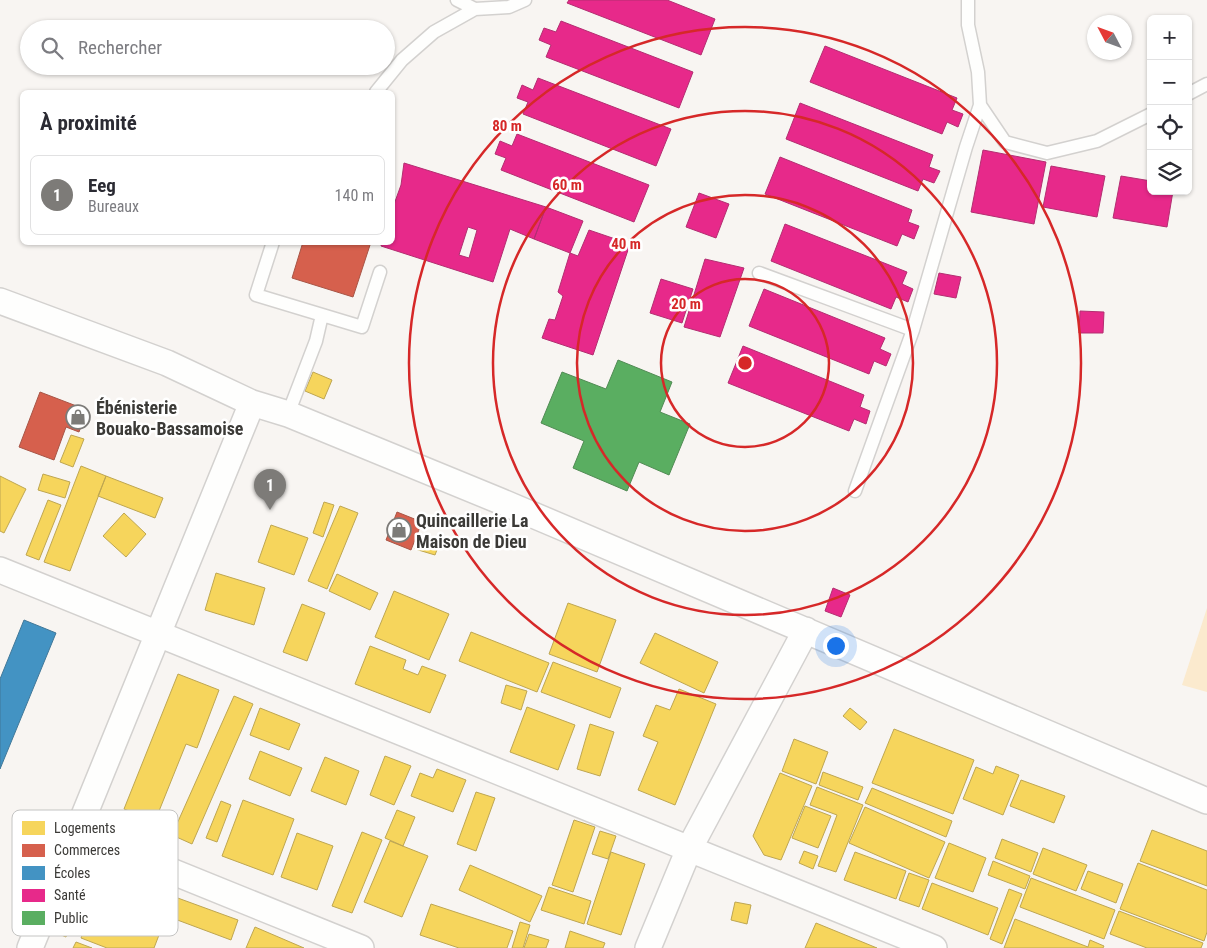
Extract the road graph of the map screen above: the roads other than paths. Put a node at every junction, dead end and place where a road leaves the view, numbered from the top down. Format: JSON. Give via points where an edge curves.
{"nodes":[{"id":1,"x":457,"y":0,"type":"edge"},
{"id":2,"x":524,"y":0,"type":"edge"},
{"id":3,"x":968,"y":0,"type":"edge"},
{"id":4,"x":475,"y":9,"type":"junction"},
{"id":5,"x":395,"y":69,"type":"edge"},
{"id":6,"x":390,"y":75,"type":"edge"},
{"id":7,"x":1207,"y":84,"type":"edge"},
{"id":8,"x":378,"y":90,"type":"edge"},
{"id":9,"x":1192,"y":92,"type":"edge"},
{"id":10,"x":980,"y":105,"type":"junction"},
{"id":11,"x":1147,"y":116,"type":"edge"},
{"id":12,"x":272,"y":245,"type":"edge"},
{"id":13,"x":380,"y":272,"type":"dead end"},
{"id":14,"x":759,"y":272,"type":"dead end"},
{"id":15,"x":0,"y":301,"type":"edge"},
{"id":16,"x":322,"y":315,"type":"junction"},
{"id":17,"x":913,"y":330,"type":"junction"},
{"id":18,"x":252,"y":404,"type":"junction"},
{"id":19,"x":288,"y":414,"type":"junction"},
{"id":20,"x":855,"y":491,"type":"dead end"},
{"id":21,"x":0,"y":570,"type":"edge"},
{"id":22,"x":806,"y":630,"type":"junction"},
{"id":23,"x":158,"y":634,"type":"junction"},
{"id":24,"x":1207,"y":801,"type":"edge"},
{"id":25,"x":86,"y":810,"type":"edge"},
{"id":26,"x":689,"y":849,"type":"junction"},
{"id":27,"x":178,"y":874,"type":"edge"},
{"id":28,"x":35,"y":936,"type":"edge"},
{"id":29,"x":30,"y":948,"type":"edge"},
{"id":30,"x":361,"y":948,"type":"edge"},
{"id":31,"x":648,"y":948,"type":"edge"},
{"id":32,"x":934,"y":948,"type":"edge"}],
"edges":[{"from":1,"to":4,"type":"lane"},
{"from":2,"to":4,"type":"lane","via":[[508,7]]},
{"from":3,"to":10,"type":"lane","via":[[968,25],[978,72]]},
{"from":4,"to":5,"type":"lane","via":[[434,32]]},
{"from":6,"to":8,"type":"lane"},
{"from":7,"to":9,"type":"lane"},
{"from":10,"to":11,"type":"lane","via":[[1005,142],[1047,153],[1097,141]]},
{"from":10,"to":17,"type":"lane"},
{"from":12,"to":16,"type":"lane","via":[[256,295]]},
{"from":13,"to":16,"type":"lane","via":[[362,328]]},
{"from":14,"to":17,"type":"lane"},
{"from":15,"to":18,"type":"street","via":[[167,363]]},
{"from":16,"to":19,"type":"lane","via":[[316,341]]},
{"from":17,"to":20,"type":"lane"},
{"from":18,"to":19,"type":"street"},
{"from":18,"to":23,"type":"street"},
{"from":19,"to":22,"type":"street"},
{"from":21,"to":23,"type":"street"},
{"from":22,"to":24,"type":"street"},
{"from":22,"to":26,"type":"street"},
{"from":23,"to":25,"type":"street"},
{"from":23,"to":26,"type":"street"},
{"from":26,"to":31,"type":"street"},
{"from":26,"to":32,"type":"street"},
{"from":27,"to":30,"type":"street"},
{"from":28,"to":29,"type":"street"}]}
